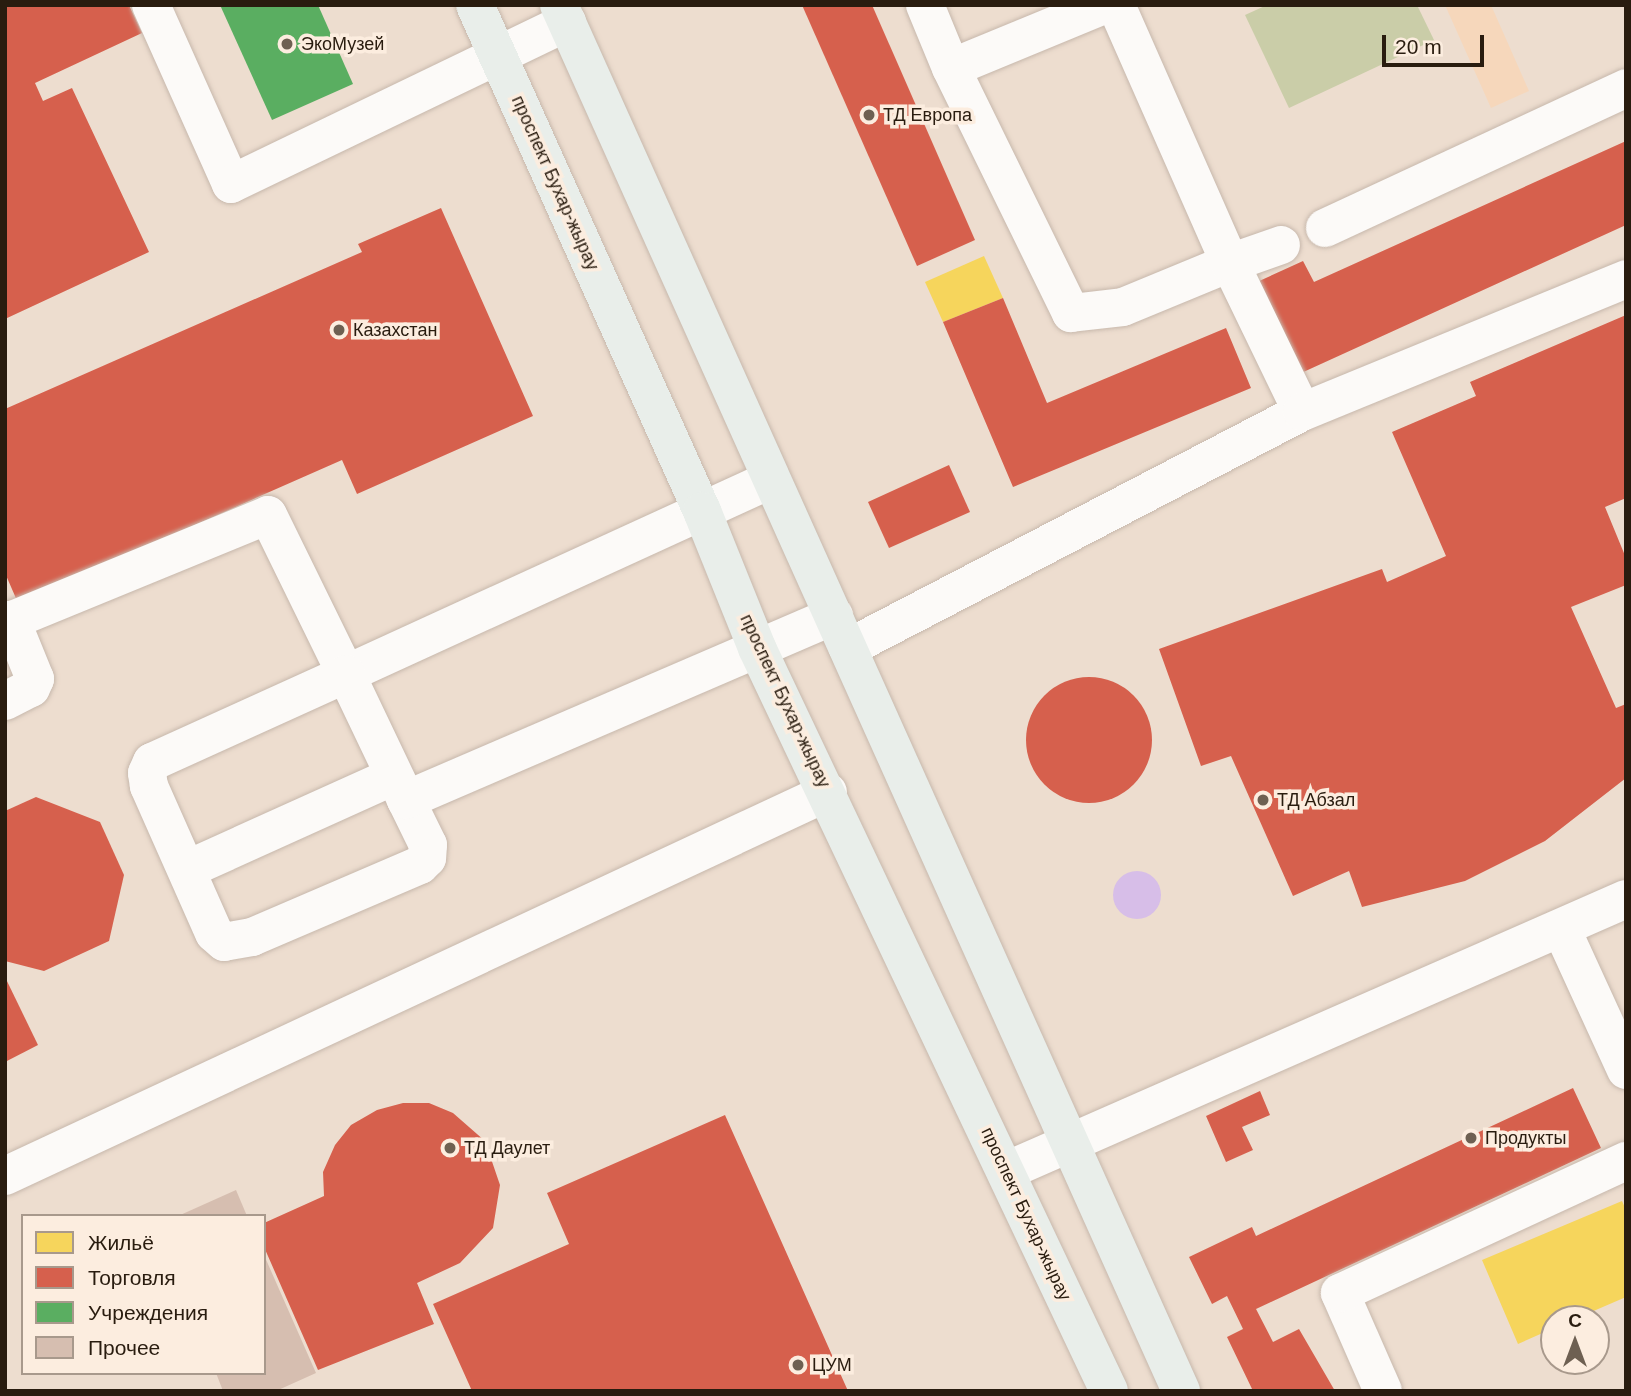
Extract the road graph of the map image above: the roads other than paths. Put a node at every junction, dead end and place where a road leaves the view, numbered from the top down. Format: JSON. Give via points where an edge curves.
{"nodes":[{"id":1,"x":151,"y":5,"type":"edge"},
{"id":2,"x":475,"y":5,"type":"edge"},
{"id":3,"x":925,"y":5,"type":"edge"},
{"id":4,"x":1104,"y":5,"type":"edge"},
{"id":5,"x":1116,"y":5,"type":"edge"},
{"id":6,"x":563,"y":14,"type":"edge"},
{"id":7,"x":499,"y":57,"type":"junction"},
{"id":8,"x":951,"y":68,"type":"junction"},
{"id":9,"x":1626,"y":88,"type":"edge"},
{"id":10,"x":1325,"y":228,"type":"dead end"},
{"id":11,"x":1281,"y":245,"type":"dead end"},
{"id":12,"x":1230,"y":262,"type":"junction"},
{"id":13,"x":1626,"y":279,"type":"edge"},
{"id":14,"x":1302,"y":412,"type":"junction"},
{"id":15,"x":769,"y":480,"type":"junction"},
{"id":16,"x":702,"y":511,"type":"junction"},
{"id":17,"x":8,"y":621,"type":"edge"},
{"id":18,"x":841,"y":632,"type":"junction"},
{"id":19,"x":757,"y":648,"type":"junction"},
{"id":20,"x":346,"y":674,"type":"junction"},
{"id":21,"x":5,"y":701,"type":"edge"},
{"id":22,"x":400,"y":788,"type":"junction"},
{"id":23,"x":828,"y":792,"type":"junction"},
{"id":24,"x":188,"y":869,"type":"junction"},
{"id":25,"x":1626,"y":899,"type":"edge"},
{"id":26,"x":1562,"y":930,"type":"junction"},
{"id":27,"x":1626,"y":1070,"type":"edge"},
{"id":28,"x":1071,"y":1145,"type":"junction"},
{"id":29,"x":1626,"y":1161,"type":"edge"},
{"id":30,"x":1006,"y":1171,"type":"junction"},
{"id":31,"x":5,"y":1176,"type":"edge"},
{"id":32,"x":1109,"y":1391,"type":"edge"},
{"id":33,"x":1181,"y":1391,"type":"edge"},
{"id":34,"x":1383,"y":1391,"type":"edge"}],
"edges":[{"from":1,"to":7,"type":"street","via":[[231,184]]},
{"from":2,"to":7,"type":"main road","name":"проспект Бухар-жырау"},
{"from":3,"to":8,"type":"street"},
{"from":4,"to":8,"type":"street"},
{"from":5,"to":12,"type":"street"},
{"from":6,"to":7,"type":"street"},
{"from":6,"to":15,"type":"main road"},
{"from":7,"to":16,"type":"main road","name":"проспект Бухар-жырау"},
{"from":8,"to":12,"type":"street","via":[[1071,313],[1122,307]]},
{"from":9,"to":10,"type":"street"},
{"from":11,"to":12,"type":"street"},
{"from":12,"to":14,"type":"street"},
{"from":13,"to":14,"type":"street"},
{"from":14,"to":18,"type":"street"},
{"from":15,"to":16,"type":"street"},
{"from":15,"to":18,"type":"main road"},
{"from":16,"to":19,"type":"main road","name":"проспект Бухар-жырау"},
{"from":16,"to":20,"type":"street"},
{"from":17,"to":20,"type":"street","via":[[268,515]]},
{"from":17,"to":21,"type":"street","via":[[35,680],[31,688]]},
{"from":18,"to":19,"type":"street"},
{"from":18,"to":28,"type":"main road"},
{"from":19,"to":22,"type":"street"},
{"from":19,"to":23,"type":"main road","name":"проспект Бухар-жырау"},
{"from":20,"to":22,"type":"street"},
{"from":20,"to":24,"type":"street","via":[[152,762],[149,786]]},
{"from":22,"to":24,"type":"street"},
{"from":22,"to":24,"type":"street","via":[[428,845],[427,858],[252,937],[223,942],[214,933]]},
{"from":23,"to":30,"type":"main road","name":"проспект Бухар-жырау"},
{"from":23,"to":31,"type":"street"},
{"from":25,"to":26,"type":"street"},
{"from":26,"to":27,"type":"street"},
{"from":26,"to":28,"type":"street"},
{"from":28,"to":30,"type":"street"},
{"from":28,"to":33,"type":"main road"},
{"from":29,"to":34,"type":"street","via":[[1340,1293]]},
{"from":30,"to":32,"type":"main road","name":"проспект Бухар-жырау"}]}
